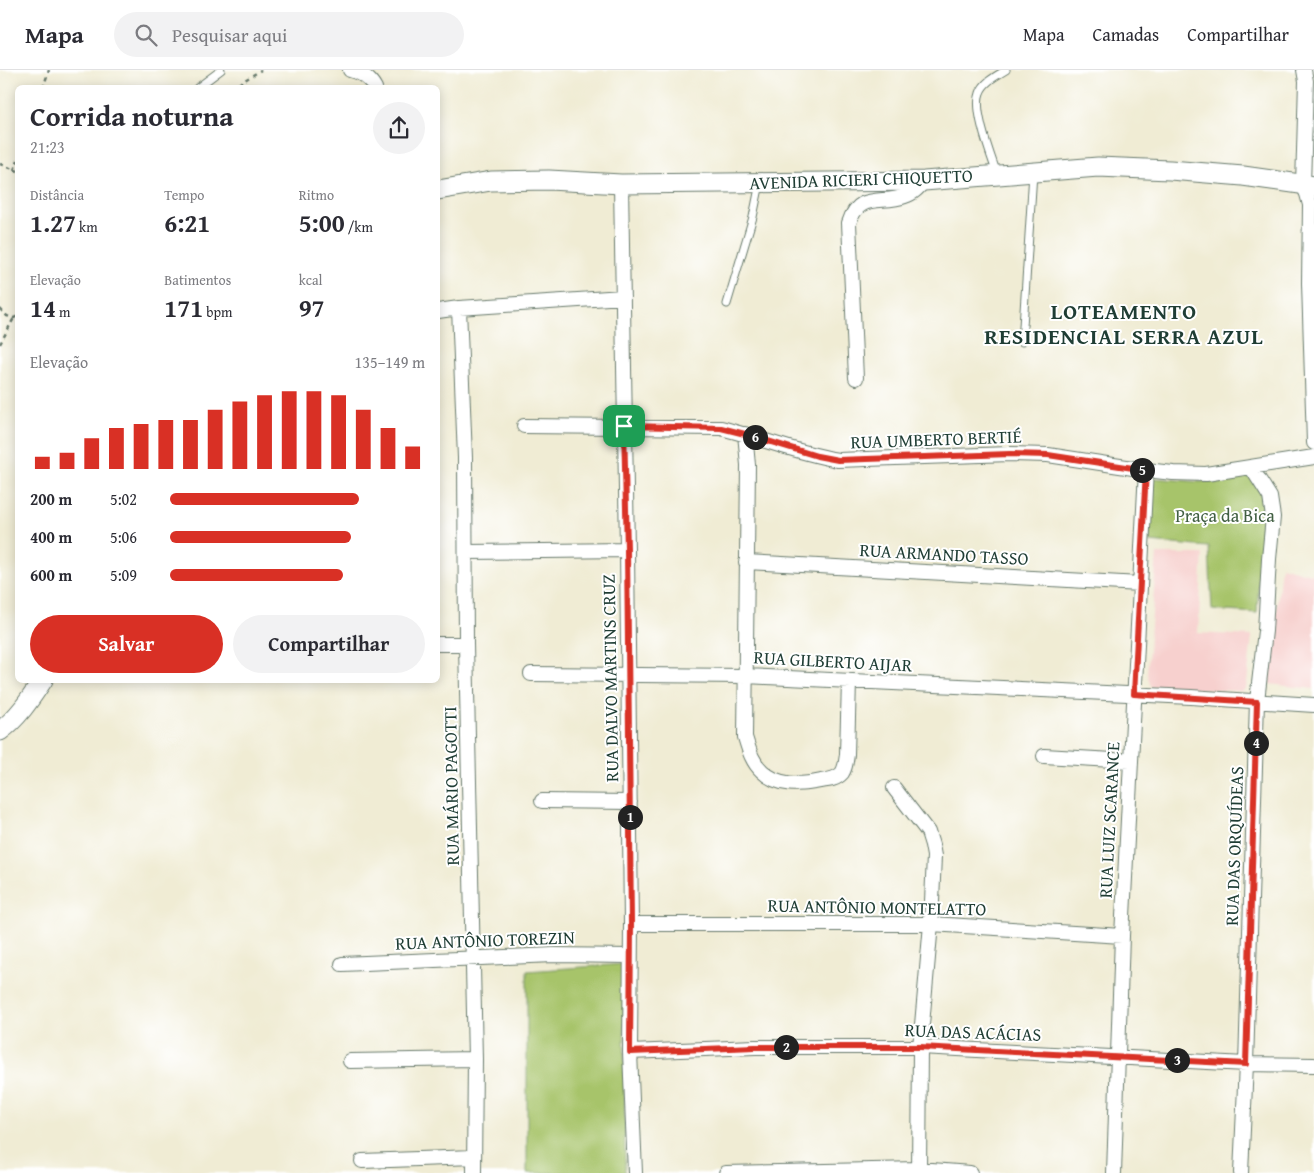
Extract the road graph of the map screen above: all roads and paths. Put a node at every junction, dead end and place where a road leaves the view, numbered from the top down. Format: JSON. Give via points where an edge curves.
{"nodes":[{"id":1,"x":50,"y":70,"type":"edge"},
{"id":2,"x":221,"y":70,"type":"edge"},
{"id":3,"x":261,"y":70,"type":"edge"},
{"id":4,"x":350,"y":70,"type":"edge"},
{"id":5,"x":1006,"y":70,"type":"edge"},
{"id":6,"x":1304,"y":70,"type":"edge"},
{"id":7,"x":44,"y":85,"type":"edge"},
{"id":8,"x":201,"y":85,"type":"edge"},
{"id":9,"x":237,"y":85,"type":"edge"},
{"id":10,"x":374,"y":85,"type":"edge"},
{"id":11,"x":0,"y":164,"type":"edge"},
{"id":12,"x":15,"y":170,"type":"edge"},
{"id":13,"x":1033,"y":172,"type":"junction"},
{"id":14,"x":997,"y":175,"type":"junction"},
{"id":15,"x":760,"y":182,"type":"junction"},
{"id":16,"x":924,"y":182,"type":"junction"},
{"id":17,"x":621,"y":184,"type":"junction"},
{"id":18,"x":1308,"y":185,"type":"edge"},
{"id":19,"x":440,"y":190,"type":"edge"},
{"id":20,"x":1312,"y":282,"type":"edge"},
{"id":21,"x":623,"y":298,"type":"junction"},
{"id":22,"x":727,"y":304,"type":"dead end"},
{"id":23,"x":459,"y":308,"type":"junction"},
{"id":24,"x":0,"y":309,"type":"edge"},
{"id":25,"x":440,"y":311,"type":"edge"},
{"id":26,"x":15,"y":317,"type":"edge"},
{"id":27,"x":15,"y":319,"type":"edge"},
{"id":28,"x":1022,"y":342,"type":"dead end"},
{"id":29,"x":0,"y":344,"type":"edge"},
{"id":30,"x":856,"y":378,"type":"dead end"},
{"id":31,"x":524,"y":426,"type":"dead end"},
{"id":32,"x":624,"y":426,"type":"junction"},
{"id":33,"x":745,"y":434,"type":"junction"},
{"id":34,"x":1314,"y":443,"type":"edge"},
{"id":35,"x":1314,"y":457,"type":"edge"},
{"id":36,"x":1251,"y":467,"type":"junction"},
{"id":37,"x":1146,"y":470,"type":"junction"},
{"id":38,"x":627,"y":550,"type":"junction"},
{"id":39,"x":466,"y":552,"type":"junction"},
{"id":40,"x":746,"y":562,"type":"junction"},
{"id":41,"x":1140,"y":584,"type":"junction"},
{"id":42,"x":440,"y":644,"type":"edge"},
{"id":43,"x":466,"y":644,"type":"junction"},
{"id":44,"x":531,"y":674,"type":"dead end"},
{"id":45,"x":628,"y":675,"type":"junction"},
{"id":46,"x":746,"y":676,"type":"junction"},
{"id":47,"x":848,"y":681,"type":"junction"},
{"id":48,"x":41,"y":683,"type":"edge"},
{"id":49,"x":1134,"y":694,"type":"junction"},
{"id":50,"x":1257,"y":702,"type":"junction"},
{"id":51,"x":1314,"y":705,"type":"edge"},
{"id":52,"x":0,"y":731,"type":"edge"},
{"id":53,"x":1044,"y":756,"type":"dead end"},
{"id":54,"x":1130,"y":761,"type":"junction"},
{"id":55,"x":894,"y":788,"type":"dead end"},
{"id":56,"x":542,"y":801,"type":"dead end"},
{"id":57,"x":630,"y":802,"type":"junction"},
{"id":58,"x":631,"y":924,"type":"junction"},
{"id":59,"x":931,"y":924,"type":"junction"},
{"id":60,"x":1122,"y":936,"type":"junction"},
{"id":61,"x":630,"y":956,"type":"junction"},
{"id":62,"x":473,"y":959,"type":"junction"},
{"id":63,"x":342,"y":964,"type":"dead end"},
{"id":64,"x":920,"y":1047,"type":"junction"},
{"id":65,"x":630,"y":1052,"type":"junction"},
{"id":66,"x":1118,"y":1057,"type":"junction"},
{"id":67,"x":475,"y":1058,"type":"junction"},
{"id":68,"x":350,"y":1061,"type":"dead end"},
{"id":69,"x":1246,"y":1064,"type":"junction"},
{"id":70,"x":1314,"y":1065,"type":"edge"},
{"id":71,"x":474,"y":1157,"type":"junction"},
{"id":72,"x":362,"y":1161,"type":"dead end"},
{"id":73,"x":919,"y":1171,"type":"edge"},
{"id":74,"x":474,"y":1173,"type":"edge"},
{"id":75,"x":635,"y":1173,"type":"edge"},
{"id":76,"x":726,"y":1173,"type":"edge"},
{"id":77,"x":970,"y":1173,"type":"edge"},
{"id":78,"x":1114,"y":1173,"type":"edge"},
{"id":79,"x":1242,"y":1173,"type":"edge"}],
"edges":[{"from":1,"to":7,"type":"path"},
{"from":2,"to":8,"type":"lane"},
{"from":3,"to":9,"type":"path"},
{"from":4,"to":10,"type":"street","via":[[364,75]]},
{"from":5,"to":14,"type":"lane","via":[[987,82],[980,93],[978,105]]},
{"from":6,"to":18,"type":"street"},
{"from":11,"to":12,"type":"path"},
{"from":13,"to":14,"type":"street","name":"AVENIDA RICIERI CHIQUETTO"},
{"from":13,"to":18,"type":"street","name":"AVENIDA RICIERI CHIQUETTO","via":[[1098,167],[1170,170]]},
{"from":13,"to":28,"type":"lane"},
{"from":14,"to":16,"type":"street","name":"AVENIDA RICIERI CHIQUETTO"},
{"from":15,"to":16,"type":"street","name":"AVENIDA RICIERI CHIQUETTO"},
{"from":15,"to":17,"type":"street","name":"AVENIDA RICIERI CHIQUETTO"},
{"from":15,"to":22,"type":"lane"},
{"from":16,"to":30,"type":"street","via":[[904,197],[867,202],[852,214],[849,223]]},
{"from":17,"to":19,"type":"street","name":"AVENIDA RICIERI CHIQUETTO","via":[[491,181]]},
{"from":17,"to":21,"type":"street","name":"RUA DALVO MARTINS CRUZ"},
{"from":18,"to":20,"type":"street"},
{"from":20,"to":34,"type":"street"},
{"from":21,"to":23,"type":"street"},
{"from":21,"to":32,"type":"street","name":"RUA DALVO MARTINS CRUZ"},
{"from":23,"to":25,"type":"street"},
{"from":23,"to":39,"type":"street","name":"RUA MÁRIO PAGOTTI"},
{"from":24,"to":26,"type":"path","via":[[7,316]]},
{"from":27,"to":29,"type":"path"},
{"from":31,"to":32,"type":"street","name":"RUA UMBERTO BERTIÉ"},
{"from":32,"to":33,"type":"street","name":"RUA UMBERTO BERTIÉ","via":[[721,428]]},
{"from":32,"to":38,"type":"street","name":"RUA DALVO MARTINS CRUZ"},
{"from":33,"to":37,"type":"street","name":"RUA UMBERTO BERTIÉ","via":[[838,460],[1048,455]]},
{"from":33,"to":40,"type":"street","via":[[748,465]]},
{"from":35,"to":36,"type":"street","name":"RUA UMBERTO BERTIÉ"},
{"from":36,"to":37,"type":"street","name":"RUA UMBERTO BERTIÉ","via":[[1206,474]]},
{"from":36,"to":50,"type":"street","name":"RUA DAS ORQUÍDEAS","via":[[1270,497],[1273,517]]},
{"from":37,"to":41,"type":"street","name":"RUA LUIZ SCARANCE"},
{"from":38,"to":39,"type":"street"},
{"from":38,"to":45,"type":"street","name":"RUA DALVO MARTINS CRUZ"},
{"from":39,"to":43,"type":"street","name":"RUA MÁRIO PAGOTTI"},
{"from":40,"to":41,"type":"street","name":"RUA ARMANDO TASSO"},
{"from":40,"to":46,"type":"street"},
{"from":41,"to":49,"type":"street","name":"RUA LUIZ SCARANCE"},
{"from":42,"to":43,"type":"street"},
{"from":43,"to":62,"type":"street","name":"RUA MÁRIO PAGOTTI"},
{"from":44,"to":45,"type":"street","name":"RUA GILBERTO AIJAR"},
{"from":45,"to":46,"type":"street","name":"RUA GILBERTO AIJAR"},
{"from":45,"to":57,"type":"street","name":"RUA DALVO MARTINS CRUZ"},
{"from":46,"to":47,"type":"street","name":"RUA GILBERTO AIJAR"},
{"from":46,"to":47,"type":"street","via":[[745,737],[751,757],[774,780],[789,784],[808,784],[835,778],[842,773],[847,759]]},
{"from":47,"to":49,"type":"street","name":"RUA GILBERTO AIJAR"},
{"from":48,"to":52,"type":"street","via":[[22,710]]},
{"from":49,"to":50,"type":"street","name":"RUA GILBERTO AIJAR"},
{"from":49,"to":54,"type":"street","name":"RUA LUIZ SCARANCE"},
{"from":50,"to":51,"type":"street","name":"RUA GILBERTO AIJAR"},
{"from":50,"to":69,"type":"street","name":"RUA DAS ORQUÍDEAS"},
{"from":53,"to":54,"type":"street"},
{"from":54,"to":60,"type":"street","name":"RUA LUIZ SCARANCE"},
{"from":55,"to":59,"type":"street","via":[[928,832],[932,844]]},
{"from":56,"to":57,"type":"street"},
{"from":57,"to":58,"type":"street","name":"RUA DALVO MARTINS CRUZ"},
{"from":58,"to":59,"type":"street","name":"RUA ANTÔNIO MONTELATTO"},
{"from":58,"to":61,"type":"street","name":"RUA DALVO MARTINS CRUZ"},
{"from":59,"to":60,"type":"street","name":"RUA ANTÔNIO MONTELATTO"},
{"from":59,"to":64,"type":"street"},
{"from":60,"to":66,"type":"street","name":"RUA LUIZ SCARANCE"},
{"from":61,"to":62,"type":"street","name":"RUA ANTÔNIO TOREZIN"},
{"from":61,"to":65,"type":"street","name":"RUA DALVO MARTINS CRUZ"},
{"from":62,"to":63,"type":"street","name":"RUA ANTÔNIO TOREZIN"},
{"from":62,"to":67,"type":"street","name":"RUA MÁRIO PAGOTTI"},
{"from":64,"to":65,"type":"street","name":"RUA DAS ACÁCIAS","via":[[755,1047]]},
{"from":64,"to":66,"type":"street","name":"RUA DAS ACÁCIAS"},
{"from":64,"to":73,"type":"street"},
{"from":65,"to":75,"type":"street","name":"RUA DALVO MARTINS CRUZ"},
{"from":66,"to":69,"type":"street","name":"RUA DAS ACÁCIAS"},
{"from":66,"to":78,"type":"street","name":"RUA LUIZ SCARANCE"},
{"from":67,"to":68,"type":"street"},
{"from":67,"to":71,"type":"street","name":"RUA MÁRIO PAGOTTI"},
{"from":69,"to":70,"type":"street","name":"RUA DAS ACÁCIAS"},
{"from":69,"to":79,"type":"street","name":"RUA DAS ORQUÍDEAS"},
{"from":71,"to":72,"type":"street"},
{"from":71,"to":74,"type":"street","name":"RUA MÁRIO PAGOTTI"},
{"from":73,"to":76,"type":"street"},
{"from":73,"to":77,"type":"street"}]}
